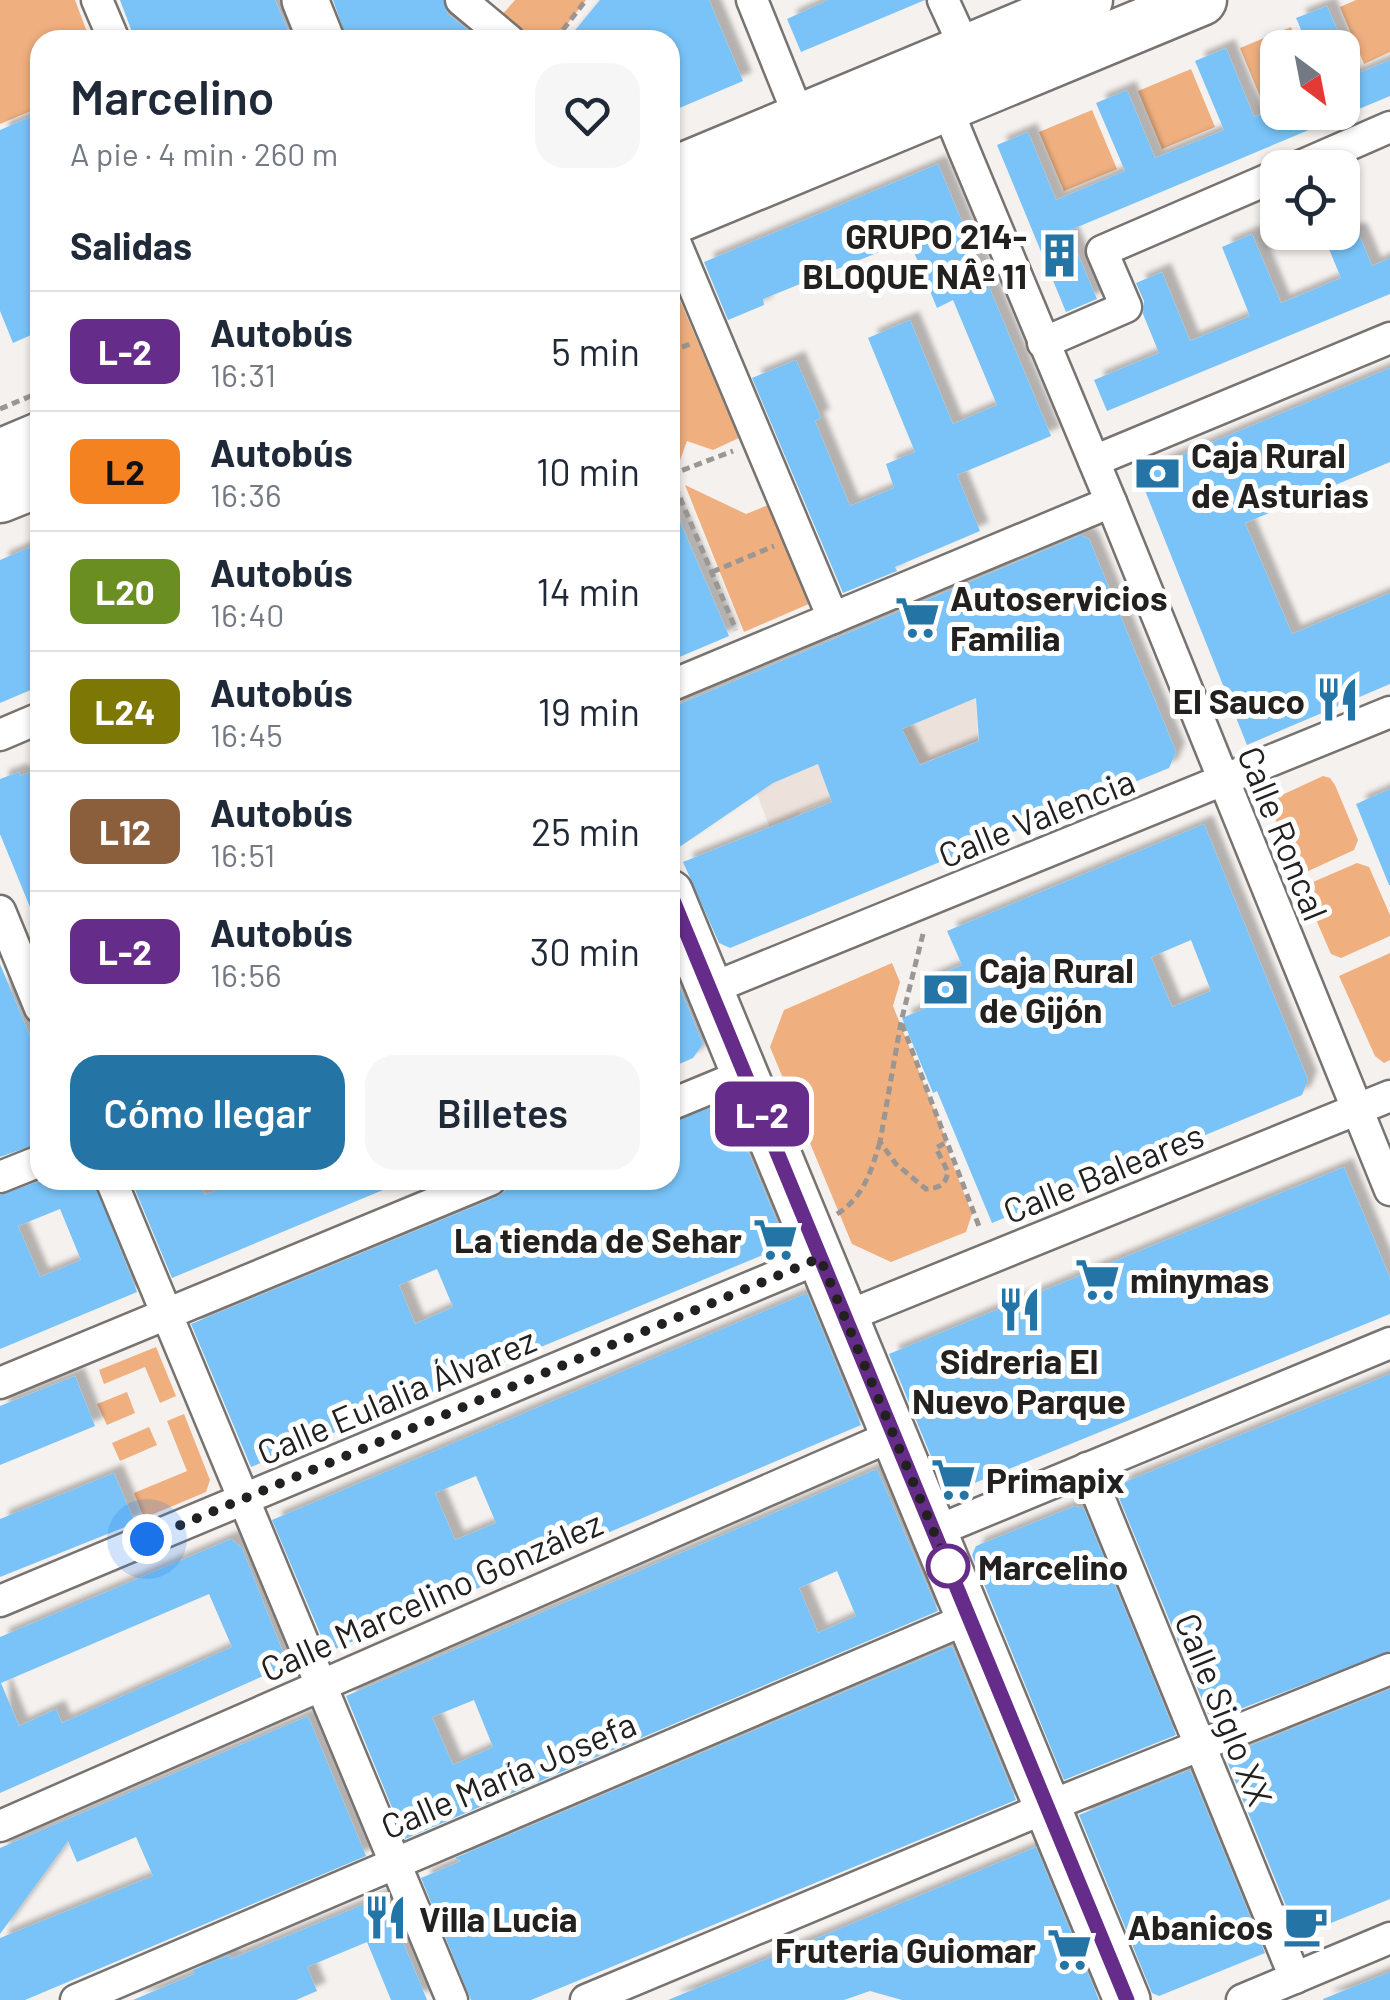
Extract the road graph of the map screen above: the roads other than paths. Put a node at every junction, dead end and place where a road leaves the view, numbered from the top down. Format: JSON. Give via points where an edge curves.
{"nodes":[{"id":1,"x":97,"y":0,"type":"edge"},
{"id":2,"x":305,"y":0,"type":"edge"},
{"id":3,"x":462,"y":0,"type":"edge"},
{"id":4,"x":752,"y":0,"type":"edge"},
{"id":5,"x":943,"y":0,"type":"edge"},
{"id":6,"x":1089,"y":0,"type":"edge"},
{"id":7,"x":1201,"y":0,"type":"edge"},
{"id":8,"x":110,"y":30,"type":"edge"},
{"id":9,"x":317,"y":30,"type":"edge"},
{"id":10,"x":497,"y":30,"type":"edge"},
{"id":11,"x":966,"y":50,"type":"junction"},
{"id":12,"x":946,"y":106,"type":"junction"},
{"id":13,"x":800,"y":119,"type":"junction"},
{"id":14,"x":1390,"y":127,"type":"edge"},
{"id":15,"x":1337,"y":150,"type":"edge"},
{"id":16,"x":680,"y":170,"type":"edge"},
{"id":17,"x":1260,"y":184,"type":"edge"},
{"id":18,"x":680,"y":216,"type":"edge"},
{"id":19,"x":680,"y":254,"type":"edge"},
{"id":20,"x":1390,"y":338,"type":"edge"},
{"id":21,"x":1043,"y":343,"type":"junction"},
{"id":22,"x":30,"y":442,"type":"edge"},
{"id":23,"x":0,"y":454,"type":"edge"},
{"id":24,"x":1094,"y":461,"type":"junction"},
{"id":25,"x":30,"y":485,"type":"edge"},
{"id":26,"x":0,"y":497,"type":"edge"},
{"id":27,"x":1111,"y":502,"type":"junction"},
{"id":28,"x":833,"y":618,"type":"junction"},
{"id":29,"x":680,"y":682,"type":"edge"},
{"id":30,"x":1390,"y":712,"type":"edge"},
{"id":31,"x":30,"y":722,"type":"edge"},
{"id":32,"x":0,"y":735,"type":"edge"},
{"id":33,"x":1222,"y":780,"type":"junction"},
{"id":34,"x":0,"y":912,"type":"edge"},
{"id":35,"x":680,"y":918,"type":"edge"},
{"id":36,"x":20,"y":961,"type":"edge"},
{"id":37,"x":30,"y":984,"type":"edge"},
{"id":38,"x":710,"y":990,"type":"junction"},
{"id":39,"x":745,"y":1074,"type":"junction"},
{"id":40,"x":1390,"y":1096,"type":"edge"},
{"id":41,"x":680,"y":1101,"type":"edge"},
{"id":42,"x":1357,"y":1110,"type":"junction"},
{"id":43,"x":30,"y":1164,"type":"edge"},
{"id":44,"x":0,"y":1177,"type":"edge"},
{"id":45,"x":116,"y":1190,"type":"edge"},
{"id":46,"x":466,"y":1190,"type":"edge"},
{"id":47,"x":1390,"y":1190,"type":"edge"},
{"id":48,"x":815,"y":1243,"type":"junction"},
{"id":49,"x":167,"y":1313,"type":"junction"},
{"id":50,"x":845,"y":1317,"type":"junction"},
{"id":51,"x":1390,"y":1343,"type":"edge"},
{"id":52,"x":0,"y":1382,"type":"edge"},
{"id":53,"x":894,"y":1435,"type":"junction"},
{"id":54,"x":1087,"y":1468,"type":"junction"},
{"id":55,"x":244,"y":1499,"type":"junction"},
{"id":56,"x":934,"y":1532,"type":"junction"},
{"id":57,"x":0,"y":1601,"type":"edge"},
{"id":58,"x":969,"y":1618,"type":"junction"},
{"id":59,"x":1390,"y":1669,"type":"edge"},
{"id":60,"x":320,"y":1683,"type":"junction"},
{"id":61,"x":1199,"y":1747,"type":"junction"},
{"id":62,"x":1047,"y":1808,"type":"junction"},
{"id":63,"x":0,"y":1826,"type":"edge"},
{"id":64,"x":395,"y":1863,"type":"junction"},
{"id":65,"x":1390,"y":1938,"type":"edge"},
{"id":66,"x":1295,"y":1978,"type":"junction"},
{"id":67,"x":76,"y":2000,"type":"edge"},
{"id":68,"x":452,"y":2000,"type":"edge"},
{"id":69,"x":586,"y":2000,"type":"edge"},
{"id":70,"x":1127,"y":2000,"type":"edge"},
{"id":71,"x":1242,"y":2000,"type":"edge"}],
"edges":[{"from":1,"to":8,"type":"street"},
{"from":2,"to":9,"type":"street"},
{"from":3,"to":10,"type":"street"},
{"from":4,"to":13,"type":"street"},
{"from":5,"to":11,"type":"street"},
{"from":6,"to":11,"type":"main road"},
{"from":6,"to":12,"type":"street","via":[[1078,20],[957,79],[944,90]]},
{"from":7,"to":12,"type":"main road"},
{"from":11,"to":13,"type":"main road"},
{"from":12,"to":18,"type":"main road"},
{"from":12,"to":21,"type":"street","name":"Calle Roncal"},
{"from":13,"to":16,"type":"main road"},
{"from":14,"to":15,"type":"street"},
{"from":17,"to":21,"type":"street","via":[[1102,250],[1126,307]]},
{"from":19,"to":28,"type":"street"},
{"from":20,"to":24,"type":"street"},
{"from":21,"to":24,"type":"street","name":"Calle Roncal"},
{"from":22,"to":23,"type":"main road"},
{"from":24,"to":27,"type":"street","name":"Calle Roncal"},
{"from":25,"to":26,"type":"main road"},
{"from":27,"to":28,"type":"street"},
{"from":27,"to":33,"type":"street","name":"Calle Roncal"},
{"from":28,"to":29,"type":"street"},
{"from":30,"to":33,"type":"street","name":"Calle Valencia"},
{"from":31,"to":32,"type":"street"},
{"from":33,"to":38,"type":"street","name":"Calle Valencia"},
{"from":33,"to":42,"type":"street","name":"Calle Roncal"},
{"from":34,"to":36,"type":"street"},
{"from":35,"to":38,"type":"street"},
{"from":36,"to":37,"type":"street"},
{"from":38,"to":39,"type":"street"},
{"from":39,"to":41,"type":"street"},
{"from":39,"to":48,"type":"street"},
{"from":40,"to":42,"type":"street","name":"Calle Baleares"},
{"from":42,"to":47,"type":"street","name":"Calle Roncal"},
{"from":42,"to":50,"type":"street","name":"Calle Baleares"},
{"from":43,"to":44,"type":"street"},
{"from":45,"to":49,"type":"street"},
{"from":46,"to":49,"type":"street"},
{"from":48,"to":50,"type":"street"},
{"from":48,"to":55,"type":"street","name":"Calle Eulalia Álvarez"},
{"from":49,"to":52,"type":"street"},
{"from":49,"to":55,"type":"street"},
{"from":50,"to":53,"type":"street"},
{"from":51,"to":54,"type":"street"},
{"from":53,"to":56,"type":"street"},
{"from":53,"to":60,"type":"street","name":"Calle Marcelino González"},
{"from":54,"to":56,"type":"street"},
{"from":54,"to":61,"type":"street","name":"Calle Siglo XX"},
{"from":55,"to":57,"type":"street","name":"Calle Eulalia Álvarez"},
{"from":55,"to":60,"type":"street"},
{"from":56,"to":58,"type":"street"},
{"from":58,"to":62,"type":"street"},
{"from":58,"to":64,"type":"street","name":"Calle María Josefa"},
{"from":59,"to":61,"type":"street"},
{"from":60,"to":63,"type":"street","name":"Calle Marcelino González"},
{"from":60,"to":64,"type":"street"},
{"from":61,"to":62,"type":"street"},
{"from":61,"to":66,"type":"street","name":"Calle Siglo XX"},
{"from":62,"to":69,"type":"street"},
{"from":62,"to":70,"type":"street"},
{"from":64,"to":67,"type":"street","name":"Calle María Josefa"},
{"from":64,"to":68,"type":"street"},
{"from":65,"to":66,"type":"street"},
{"from":66,"to":71,"type":"street"}]}
